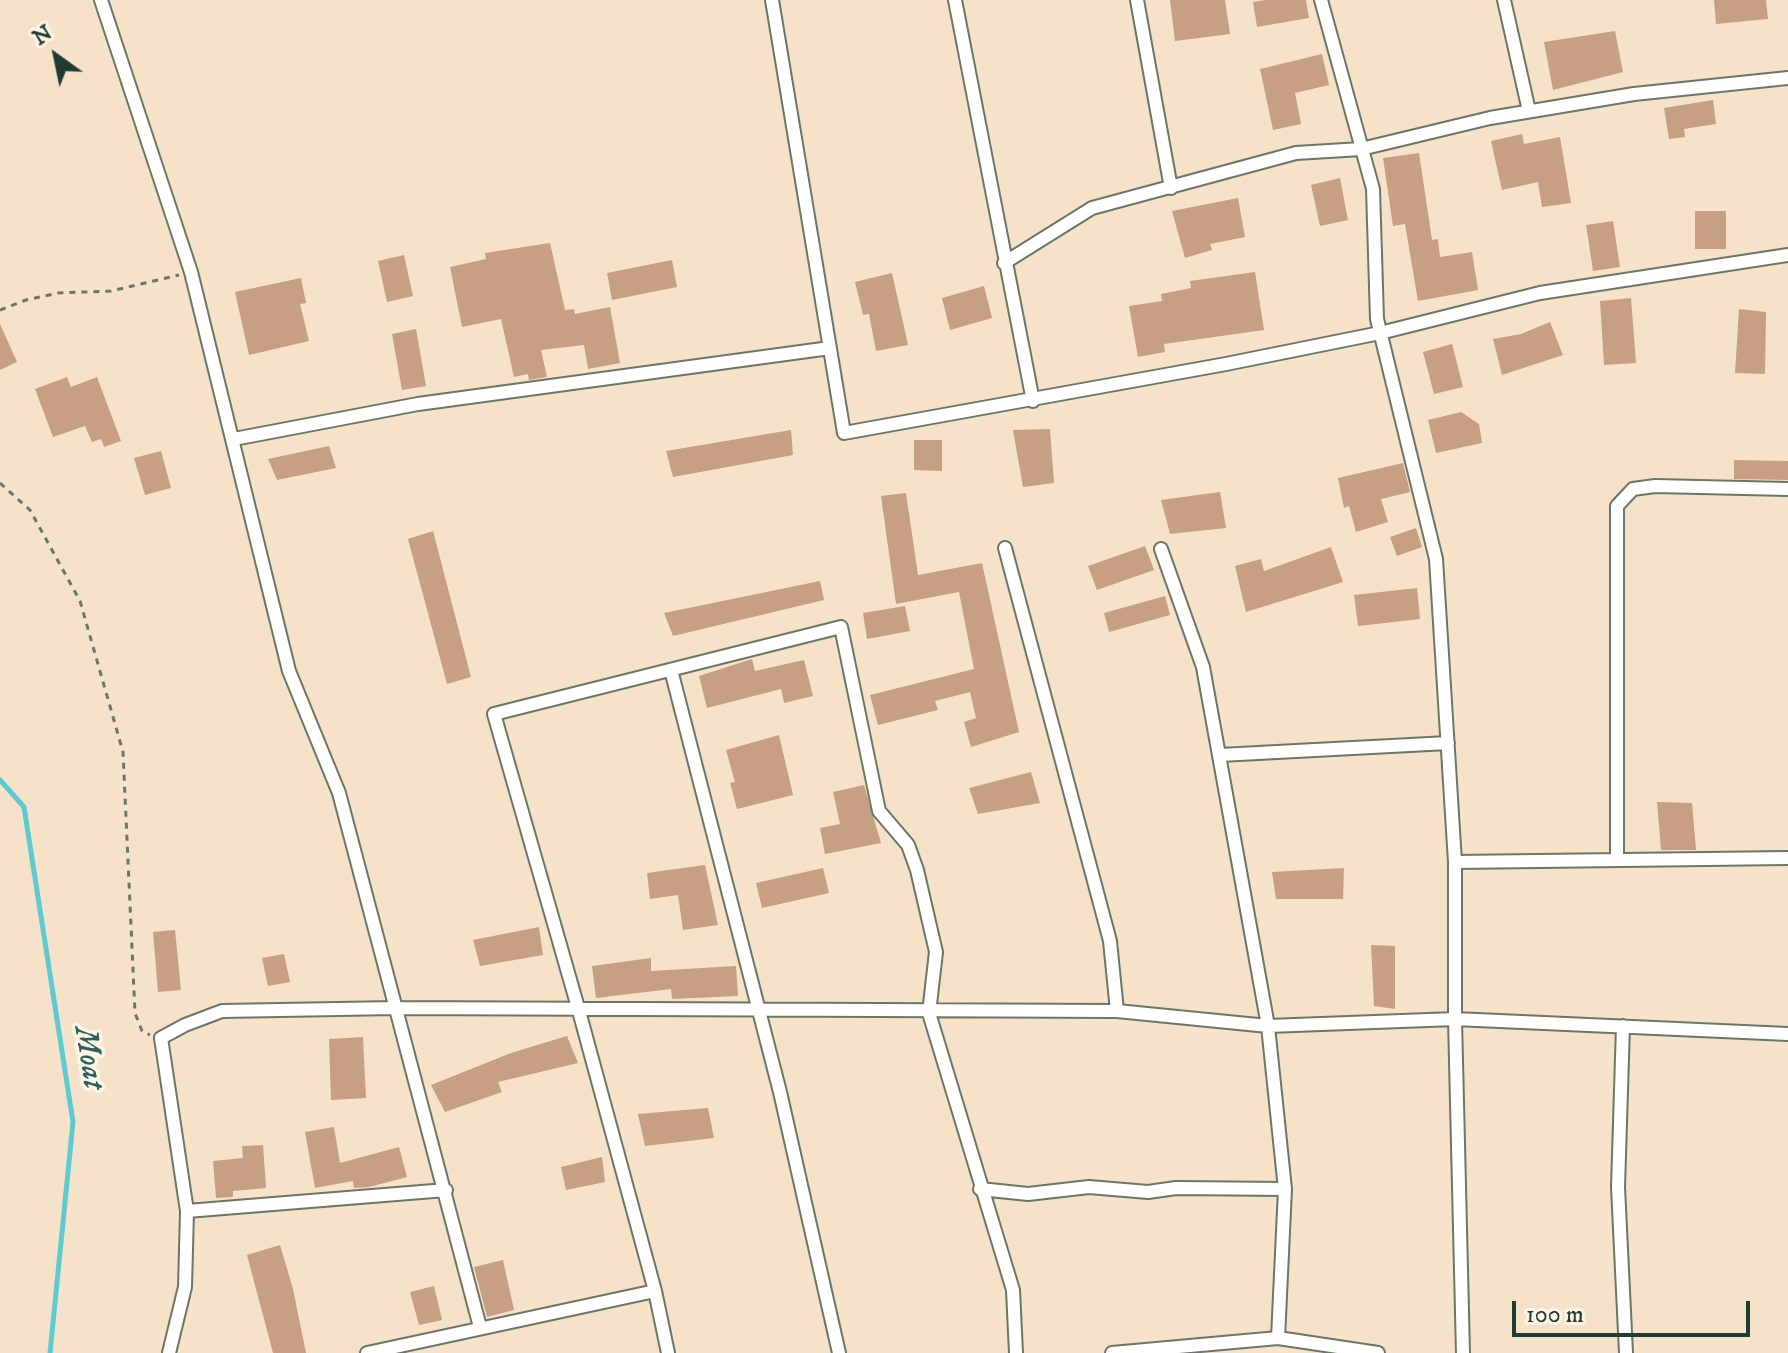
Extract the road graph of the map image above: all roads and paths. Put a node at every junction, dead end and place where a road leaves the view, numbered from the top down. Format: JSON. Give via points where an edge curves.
{"nodes":[{"id":1,"x":101,"y":0,"type":"edge"},
{"id":2,"x":772,"y":0,"type":"edge"},
{"id":3,"x":955,"y":0,"type":"edge"},
{"id":4,"x":1137,"y":0,"type":"edge"},
{"id":5,"x":1321,"y":0,"type":"edge"},
{"id":6,"x":1504,"y":0,"type":"edge"},
{"id":7,"x":1788,"y":78,"type":"edge"},
{"id":8,"x":1529,"y":111,"type":"junction"},
{"id":9,"x":1361,"y":149,"type":"junction"},
{"id":10,"x":1171,"y":188,"type":"junction"},
{"id":11,"x":1788,"y":255,"type":"edge"},
{"id":12,"x":1004,"y":263,"type":"junction"},
{"id":13,"x":191,"y":272,"type":"junction"},
{"id":14,"x":0,"y":310,"type":"edge"},
{"id":15,"x":1380,"y":333,"type":"junction"},
{"id":16,"x":830,"y":348,"type":"junction"},
{"id":17,"x":1033,"y":401,"type":"junction"},
{"id":18,"x":234,"y":439,"type":"junction"},
{"id":19,"x":0,"y":483,"type":"edge"},
{"id":20,"x":1788,"y":489,"type":"edge"},
{"id":21,"x":1005,"y":548,"type":"dead end"},
{"id":22,"x":1161,"y":549,"type":"dead end"},
{"id":23,"x":671,"y":670,"type":"junction"},
{"id":24,"x":1448,"y":743,"type":"junction"},
{"id":25,"x":1220,"y":755,"type":"junction"},
{"id":26,"x":1788,"y":858,"type":"edge"},
{"id":27,"x":1617,"y":860,"type":"junction"},
{"id":28,"x":1455,"y":862,"type":"junction"},
{"id":29,"x":396,"y":1008,"type":"junction"},
{"id":30,"x":756,"y":1009,"type":"junction"},
{"id":31,"x":579,"y":1011,"type":"junction"},
{"id":32,"x":1117,"y":1011,"type":"junction"},
{"id":33,"x":929,"y":1013,"type":"junction"},
{"id":34,"x":1455,"y":1019,"type":"junction"},
{"id":35,"x":1268,"y":1026,"type":"junction"},
{"id":36,"x":1623,"y":1026,"type":"junction"},
{"id":37,"x":1788,"y":1034,"type":"edge"},
{"id":38,"x":161,"y":1038,"type":"junction"},
{"id":39,"x":980,"y":1189,"type":"junction"},
{"id":40,"x":1285,"y":1189,"type":"junction"},
{"id":41,"x":446,"y":1190,"type":"junction"},
{"id":42,"x":187,"y":1211,"type":"junction"},
{"id":43,"x":655,"y":1291,"type":"junction"},
{"id":44,"x":480,"y":1327,"type":"junction"},
{"id":45,"x":1278,"y":1338,"type":"junction"},
{"id":46,"x":169,"y":1353,"type":"edge"},
{"id":47,"x":367,"y":1353,"type":"edge"},
{"id":48,"x":668,"y":1353,"type":"edge"},
{"id":49,"x":839,"y":1353,"type":"edge"},
{"id":50,"x":1016,"y":1353,"type":"edge"},
{"id":51,"x":1112,"y":1353,"type":"edge"},
{"id":52,"x":1378,"y":1353,"type":"edge"},
{"id":53,"x":1463,"y":1353,"type":"edge"},
{"id":54,"x":1626,"y":1353,"type":"edge"}],
"edges":[{"from":1,"to":13,"type":"street"},
{"from":2,"to":16,"type":"street"},
{"from":3,"to":12,"type":"street"},
{"from":4,"to":10,"type":"street"},
{"from":5,"to":9,"type":"street"},
{"from":6,"to":8,"type":"street"},
{"from":7,"to":8,"type":"street"},
{"from":8,"to":9,"type":"street"},
{"from":9,"to":10,"type":"street","via":[[1296,153]]},
{"from":9,"to":15,"type":"street","via":[[1373,189]]},
{"from":10,"to":12,"type":"street","via":[[1092,208]]},
{"from":11,"to":15,"type":"street","via":[[1540,293]]},
{"from":12,"to":17,"type":"street"},
{"from":13,"to":14,"type":"path","via":[[111,291],[58,293]]},
{"from":13,"to":18,"type":"street"},
{"from":15,"to":17,"type":"street"},
{"from":15,"to":24,"type":"street","via":[[1436,559]]},
{"from":16,"to":17,"type":"street","via":[[844,433]]},
{"from":16,"to":18,"type":"street","via":[[418,404]]},
{"from":18,"to":29,"type":"street","via":[[289,671],[339,793]]},
{"from":19,"to":38,"type":"path","via":[[30,510],[80,601],[123,752],[135,1013],[146,1034]]},
{"from":20,"to":27,"type":"street","via":[[1655,486],[1633,489],[1617,506]]},
{"from":21,"to":32,"type":"street","via":[[1110,941]]},
{"from":22,"to":25,"type":"street","via":[[1203,667]]},
{"from":23,"to":30,"type":"street"},
{"from":23,"to":31,"type":"street","via":[[494,714]]},
{"from":23,"to":33,"type":"street","via":[[841,627],[879,811],[908,845],[936,952]]},
{"from":24,"to":25,"type":"street"},
{"from":24,"to":28,"type":"street"},
{"from":25,"to":35,"type":"street"},
{"from":26,"to":27,"type":"street"},
{"from":27,"to":28,"type":"street"},
{"from":28,"to":34,"type":"street"},
{"from":29,"to":31,"type":"street"},
{"from":29,"to":38,"type":"street","via":[[222,1011]]},
{"from":29,"to":41,"type":"street"},
{"from":30,"to":31,"type":"street"},
{"from":30,"to":33,"type":"street"},
{"from":30,"to":49,"type":"street"},
{"from":31,"to":43,"type":"street"},
{"from":32,"to":33,"type":"street"},
{"from":32,"to":35,"type":"street"},
{"from":33,"to":39,"type":"street"},
{"from":34,"to":35,"type":"street"},
{"from":34,"to":36,"type":"street"},
{"from":34,"to":53,"type":"street"},
{"from":35,"to":40,"type":"street"},
{"from":36,"to":37,"type":"street"},
{"from":36,"to":54,"type":"street","via":[[1618,1187]]},
{"from":38,"to":42,"type":"street"},
{"from":39,"to":40,"type":"street","via":[[1028,1194],[1089,1187],[1148,1192]]},
{"from":39,"to":50,"type":"street","via":[[1013,1290]]},
{"from":40,"to":45,"type":"street"},
{"from":41,"to":42,"type":"street"},
{"from":41,"to":44,"type":"street"},
{"from":42,"to":46,"type":"street","via":[[185,1287]]},
{"from":43,"to":44,"type":"street"},
{"from":43,"to":48,"type":"street"},
{"from":44,"to":47,"type":"street"},
{"from":45,"to":51,"type":"street"},
{"from":45,"to":52,"type":"street"}]}
